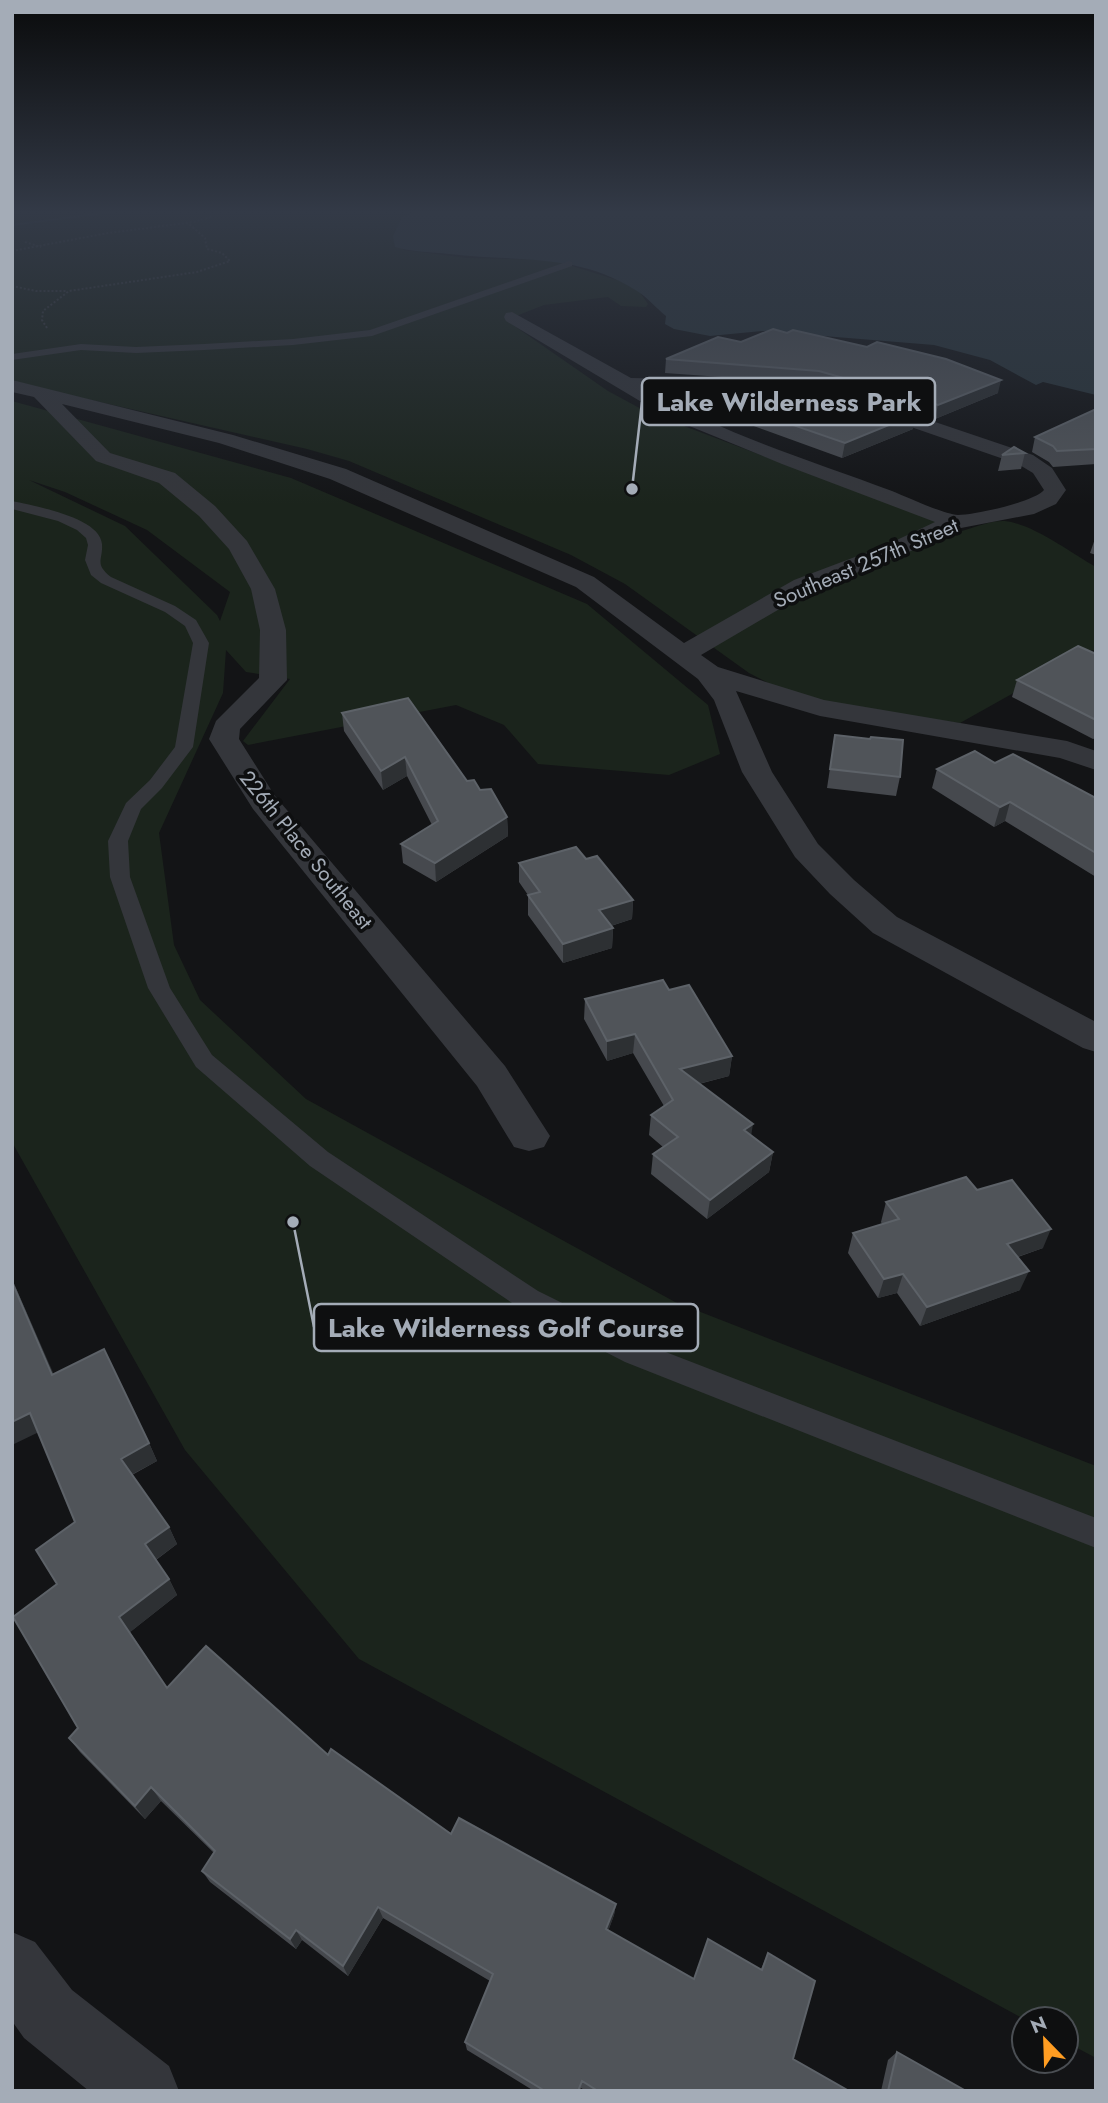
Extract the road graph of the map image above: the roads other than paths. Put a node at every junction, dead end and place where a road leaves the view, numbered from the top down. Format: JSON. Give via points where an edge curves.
{"nodes":[{"id":1,"x":443,"y":308,"type":"edge"},
{"id":2,"x":513,"y":317,"type":"dead end"},
{"id":3,"x":12,"y":358,"type":"edge"},
{"id":4,"x":627,"y":384,"type":"junction"},
{"id":5,"x":739,"y":385,"type":"edge"},
{"id":6,"x":12,"y":386,"type":"edge"},
{"id":7,"x":41,"y":394,"type":"junction"},
{"id":8,"x":851,"y":401,"type":"edge"},
{"id":9,"x":12,"y":505,"type":"edge"},
{"id":10,"x":955,"y":522,"type":"junction"},
{"id":11,"x":696,"y":663,"type":"junction"},
{"id":12,"x":1096,"y":761,"type":"edge"},
{"id":13,"x":1096,"y":1040,"type":"edge"},
{"id":14,"x":529,"y":1136,"type":"dead end"},
{"id":15,"x":1096,"y":1533,"type":"edge"},
{"id":16,"x":12,"y":1965,"type":"edge"},
{"id":17,"x":144,"y":2091,"type":"edge"}],
"edges":[{"from":1,"to":3,"type":"lane","via":[[372,332],[293,342],[136,350],[81,347]]},
{"from":2,"to":4,"type":"street"},
{"from":4,"to":5,"type":"street"},
{"from":4,"to":10,"type":"street","via":[[672,412]]},
{"from":6,"to":7,"type":"street"},
{"from":7,"to":11,"type":"street","via":[[226,439],[338,474],[585,582]]},
{"from":7,"to":14,"type":"street","name":"226th Place Southeast","via":[[103,457],[167,478],[239,546],[264,589],[273,630],[273,680],[226,727],[224,740],[264,802],[491,1076]]},
{"from":8,"to":10,"type":"street","name":"Southeast 257th Street","via":[[1018,456],[1050,477],[1055,490],[1048,499],[1026,509]]},
{"from":9,"to":15,"type":"lane","via":[[82,527],[93,536],[96,572],[191,623],[201,643],[184,747],[133,807],[118,841],[120,877],[159,988],[204,1061],[319,1159],[528,1299],[635,1353]]},
{"from":10,"to":11,"type":"street","name":"Southeast 257th Street","via":[[803,585]]},
{"from":11,"to":12,"type":"street","via":[[820,708],[1067,750]]},
{"from":11,"to":13,"type":"street","via":[[728,699],[757,772],[806,850],[842,887],[885,925]]},
{"from":16,"to":17,"type":"street","via":[[48,2014]]}]}
